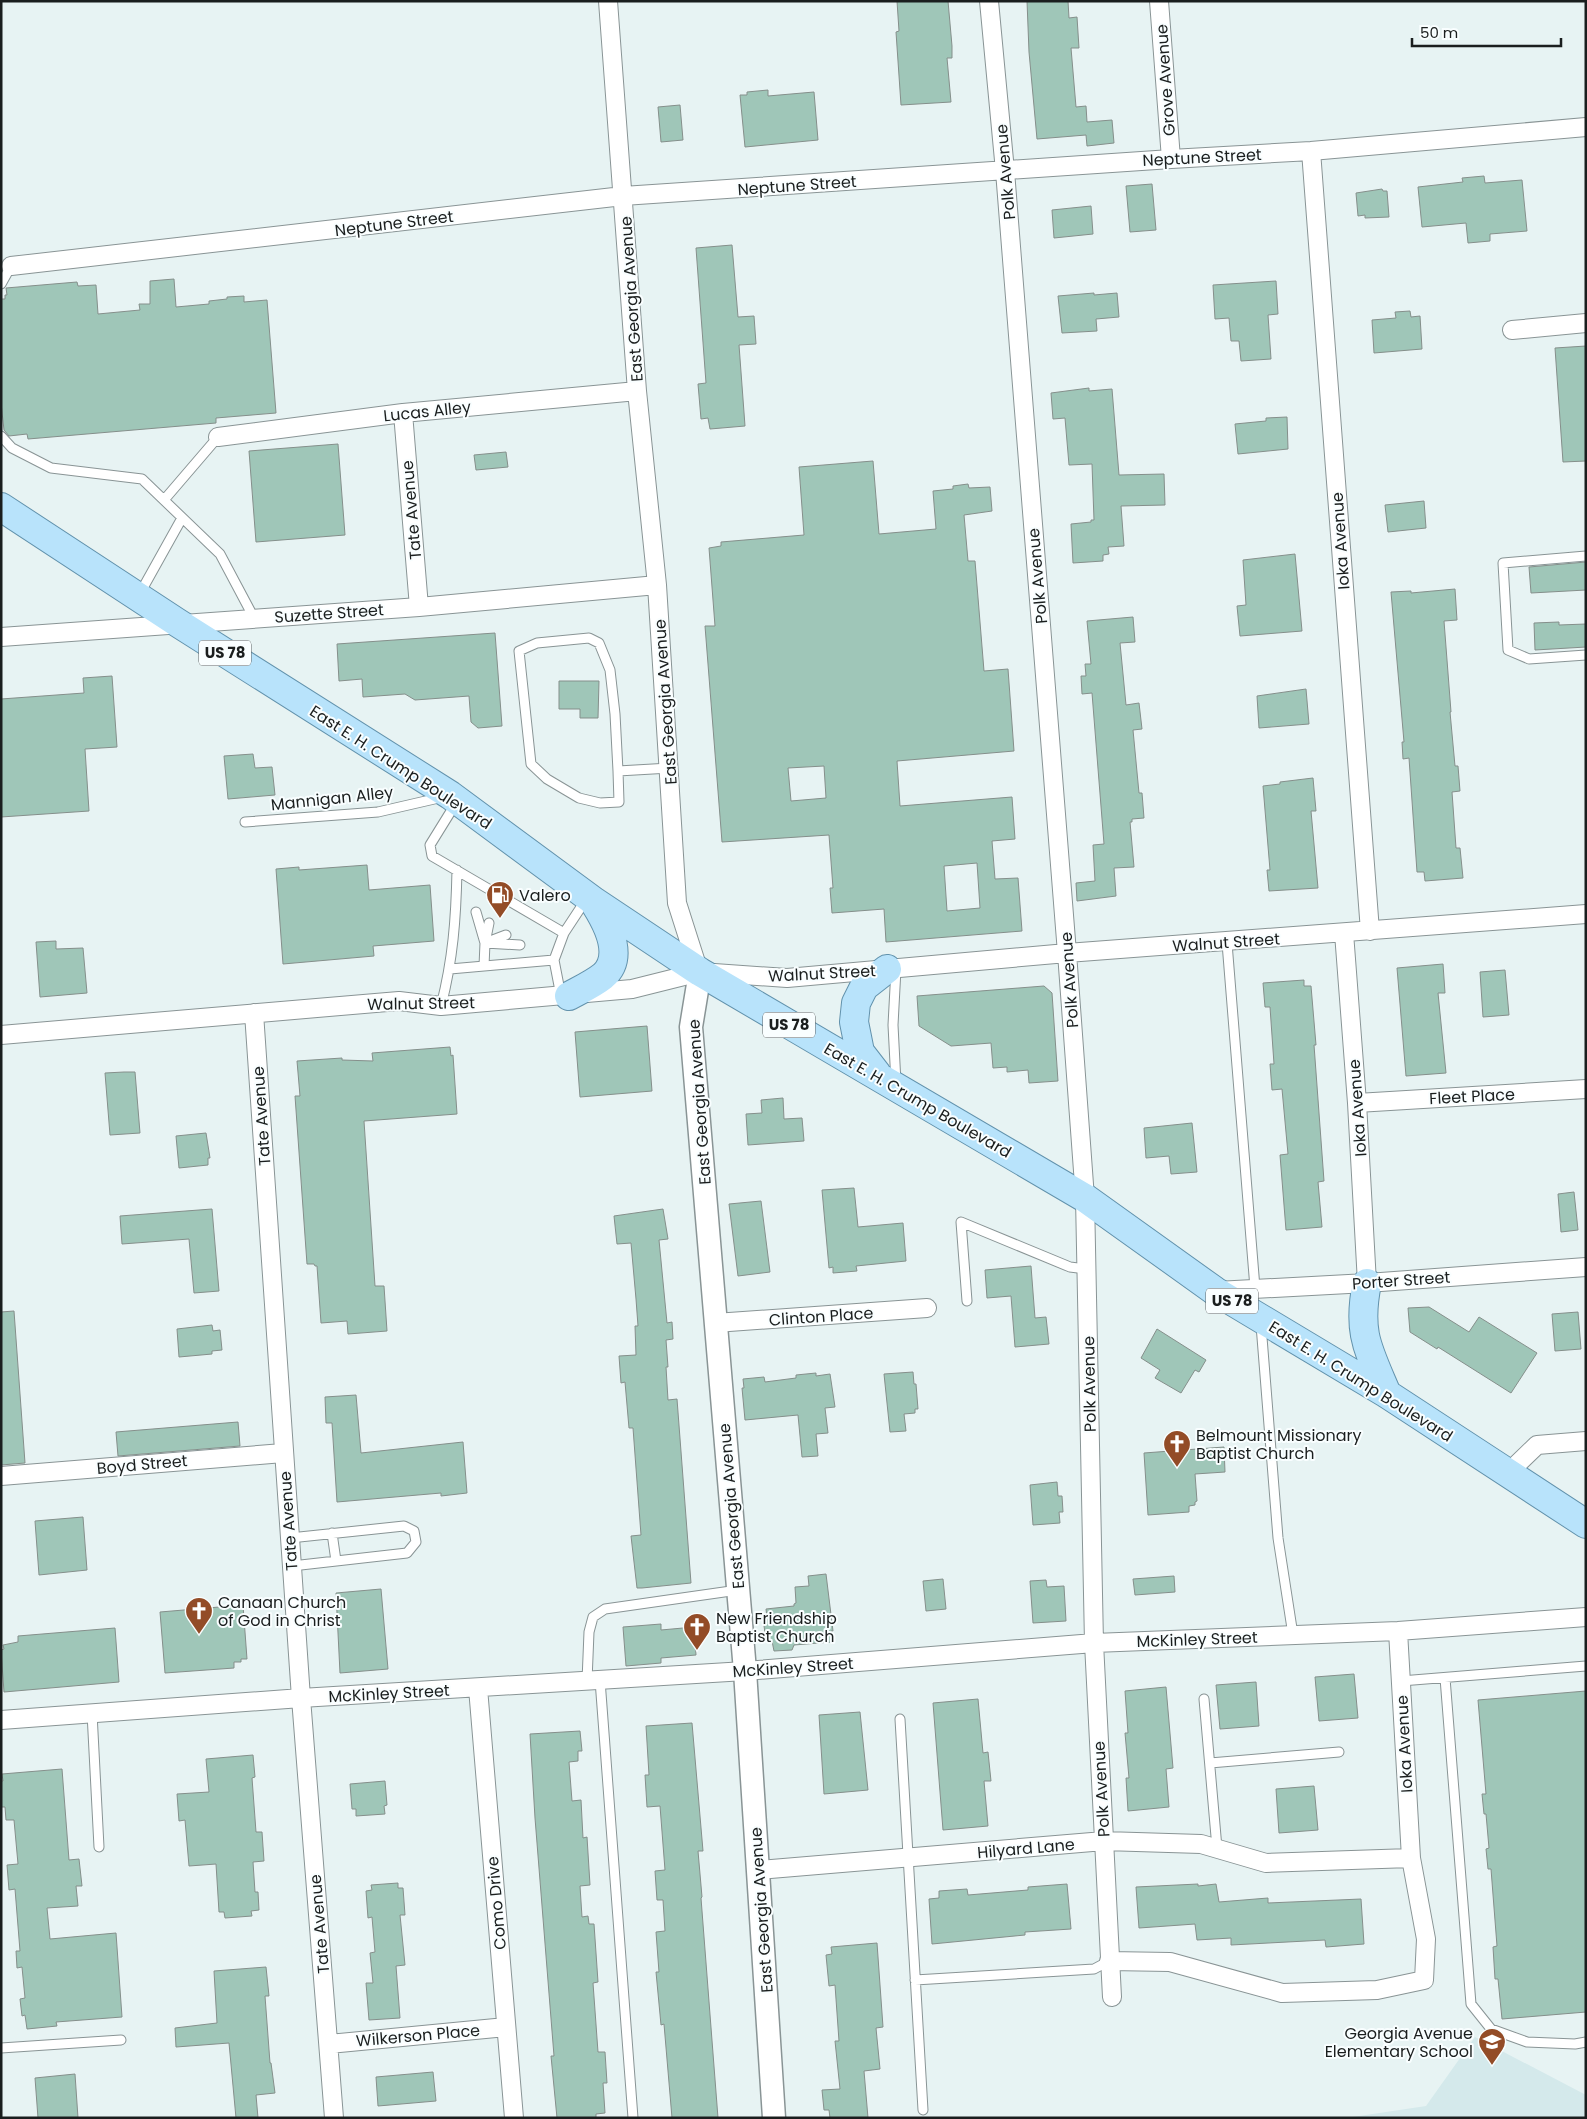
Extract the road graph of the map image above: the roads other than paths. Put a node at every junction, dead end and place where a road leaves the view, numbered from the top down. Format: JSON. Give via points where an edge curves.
{"nodes":[{"id":1,"x":608,"y":1,"type":"edge"},
{"id":2,"x":989,"y":1,"type":"edge"},
{"id":3,"x":1159,"y":1,"type":"edge"},
{"id":4,"x":1586,"y":127,"type":"edge"},
{"id":5,"x":1311,"y":151,"type":"junction"},
{"id":6,"x":1170,"y":159,"type":"junction"},
{"id":7,"x":1005,"y":171,"type":"junction"},
{"id":8,"x":623,"y":196,"type":"junction"},
{"id":9,"x":11,"y":266,"type":"joint"},
{"id":10,"x":1,"y":284,"type":"edge"},
{"id":11,"x":1586,"y":323,"type":"edge"},
{"id":12,"x":1512,"y":330,"type":"dead end"},
{"id":13,"x":638,"y":391,"type":"junction"},
{"id":14,"x":402,"y":413,"type":"junction"},
{"id":15,"x":1,"y":436,"type":"edge"},
{"id":16,"x":218,"y":437,"type":"joint"},
{"id":17,"x":164,"y":500,"type":"junction"},
{"id":18,"x":1,"y":507,"type":"edge"},
{"id":19,"x":182,"y":518,"type":"junction"},
{"id":20,"x":1586,"y":556,"type":"edge"},
{"id":21,"x":657,"y":585,"type":"junction"},
{"id":22,"x":138,"y":597,"type":"junction"},
{"id":23,"x":419,"y":607,"type":"junction"},
{"id":24,"x":254,"y":618,"type":"junction"},
{"id":25,"x":178,"y":623,"type":"junction"},
{"id":26,"x":1,"y":637,"type":"edge"},
{"id":27,"x":1586,"y":655,"type":"edge"},
{"id":28,"x":670,"y":768,"type":"junction"},
{"id":29,"x":618,"y":771,"type":"junction"},
{"id":30,"x":454,"y":798,"type":"junction"},
{"id":31,"x":245,"y":822,"type":"dead end"},
{"id":32,"x":457,"y":870,"type":"junction"},
{"id":33,"x":591,"y":900,"type":"junction"},
{"id":34,"x":476,"y":912,"type":"dead end"},
{"id":35,"x":1586,"y":914,"type":"edge"},
{"id":36,"x":489,"y":923,"type":"dead end"},
{"id":37,"x":1370,"y":931,"type":"junction"},
{"id":38,"x":564,"y":933,"type":"junction"},
{"id":39,"x":1344,"y":933,"type":"junction"},
{"id":40,"x":506,"y":935,"type":"dead end"},
{"id":41,"x":1227,"y":942,"type":"junction"},
{"id":42,"x":485,"y":943,"type":"junction"},
{"id":43,"x":520,"y":945,"type":"dead end"},
{"id":44,"x":1067,"y":953,"type":"junction"},
{"id":45,"x":554,"y":960,"type":"junction"},
{"id":46,"x":484,"y":966,"type":"junction"},
{"id":47,"x":450,"y":968,"type":"junction"},
{"id":48,"x":891,"y":969,"type":"junction"},
{"id":49,"x":700,"y":972,"type":"junction"},
{"id":50,"x":565,"y":996,"type":"junction"},
{"id":51,"x":441,"y":1006,"type":"junction"},
{"id":52,"x":254,"y":1013,"type":"junction"},
{"id":53,"x":1,"y":1034,"type":"edge"},
{"id":54,"x":888,"y":1083,"type":"junction"},
{"id":55,"x":1586,"y":1089,"type":"edge"},
{"id":56,"x":1358,"y":1103,"type":"junction"},
{"id":57,"x":1085,"y":1198,"type":"junction"},
{"id":58,"x":1586,"y":1267,"type":"edge"},
{"id":59,"x":1086,"y":1268,"type":"junction"},
{"id":60,"x":1367,"y":1283,"type":"junction"},
{"id":61,"x":1255,"y":1288,"type":"junction"},
{"id":62,"x":1215,"y":1291,"type":"junction"},
{"id":63,"x":967,"y":1301,"type":"dead end"},
{"id":64,"x":927,"y":1308,"type":"dead end"},
{"id":65,"x":1261,"y":1319,"type":"junction"},
{"id":66,"x":715,"y":1323,"type":"junction"},
{"id":67,"x":1387,"y":1394,"type":"junction"},
{"id":68,"x":1586,"y":1441,"type":"edge"},
{"id":69,"x":283,"y":1453,"type":"junction"},
{"id":70,"x":1508,"y":1473,"type":"junction"},
{"id":71,"x":1,"y":1476,"type":"edge"},
{"id":72,"x":1586,"y":1524,"type":"edge"},
{"id":73,"x":332,"y":1533,"type":"junction"},
{"id":74,"x":290,"y":1538,"type":"junction"},
{"id":75,"x":336,"y":1561,"type":"junction"},
{"id":76,"x":292,"y":1566,"type":"junction"},
{"id":77,"x":738,"y":1590,"type":"junction"},
{"id":78,"x":1586,"y":1617,"type":"edge"},
{"id":79,"x":1398,"y":1631,"type":"junction"},
{"id":80,"x":1293,"y":1635,"type":"junction"},
{"id":81,"x":1094,"y":1643,"type":"junction"},
{"id":82,"x":1586,"y":1666,"type":"edge"},
{"id":83,"x":746,"y":1671,"type":"junction"},
{"id":84,"x":1445,"y":1678,"type":"junction"},
{"id":85,"x":593,"y":1680,"type":"junction"},
{"id":86,"x":1401,"y":1681,"type":"junction"},
{"id":87,"x":478,"y":1688,"type":"junction"},
{"id":88,"x":301,"y":1698,"type":"junction"},
{"id":89,"x":1204,"y":1699,"type":"dead end"},
{"id":90,"x":92,"y":1713,"type":"junction"},
{"id":91,"x":900,"y":1719,"type":"dead end"},
{"id":92,"x":1,"y":1720,"type":"edge"},
{"id":93,"x":1339,"y":1752,"type":"dead end"},
{"id":94,"x":1210,"y":1763,"type":"junction"},
{"id":95,"x":1104,"y":1841,"type":"junction"},
{"id":96,"x":98,"y":1847,"type":"dead end"},
{"id":97,"x":1217,"y":1848,"type":"junction"},
{"id":98,"x":908,"y":1857,"type":"junction"},
{"id":99,"x":1411,"y":1858,"type":"junction"},
{"id":100,"x":758,"y":1870,"type":"junction"},
{"id":101,"x":1109,"y":1960,"type":"junction"},
{"id":102,"x":915,"y":1980,"type":"junction"},
{"id":103,"x":1112,"y":1997,"type":"dead end"},
{"id":104,"x":506,"y":2027,"type":"junction"},
{"id":105,"x":121,"y":2040,"type":"dead end"},
{"id":106,"x":1586,"y":2042,"type":"edge"},
{"id":107,"x":329,"y":2044,"type":"junction"},
{"id":108,"x":1,"y":2048,"type":"edge"},
{"id":109,"x":922,"y":2110,"type":"dead end"},
{"id":110,"x":334,"y":2118,"type":"edge"},
{"id":111,"x":514,"y":2118,"type":"edge"},
{"id":112,"x":633,"y":2118,"type":"edge"},
{"id":113,"x":774,"y":2118,"type":"edge"}],
"edges":[{"from":1,"to":8,"type":"street","name":"East Georgia Avenue"},
{"from":2,"to":7,"type":"street","name":"Polk Avenue"},
{"from":3,"to":6,"type":"street","name":"Grove Avenue"},
{"from":4,"to":5,"type":"street","name":"Neptune Street"},
{"from":5,"to":6,"type":"street","name":"Neptune Street"},
{"from":5,"to":37,"type":"street","name":"Ioka Avenue"},
{"from":6,"to":7,"type":"street","name":"Neptune Street"},
{"from":7,"to":8,"type":"street","name":"Neptune Street"},
{"from":7,"to":44,"type":"street","name":"Polk Avenue"},
{"from":8,"to":9,"type":"street","name":"Neptune Street"},
{"from":8,"to":13,"type":"street","name":"East Georgia Avenue"},
{"from":9,"to":10,"type":"lane"},
{"from":11,"to":12,"type":"street"},
{"from":13,"to":14,"type":"street","name":"Lucas Alley"},
{"from":13,"to":21,"type":"street","name":"East Georgia Avenue"},
{"from":14,"to":16,"type":"street","name":"Lucas Alley"},
{"from":14,"to":23,"type":"street","name":"Tate Avenue"},
{"from":15,"to":17,"type":"lane","via":[[12,448],[51,468],[142,479]]},
{"from":16,"to":17,"type":"lane"},
{"from":17,"to":19,"type":"lane"},
{"from":18,"to":22,"type":"main road","name":"East E. H. Crump Boulevard","number":"US 78"},
{"from":19,"to":22,"type":"lane"},
{"from":19,"to":24,"type":"lane","via":[[220,554]]},
{"from":20,"to":27,"type":"lane","via":[[1503,563],[1508,650],[1529,659]]},
{"from":21,"to":23,"type":"street","name":"Suzette Street"},
{"from":21,"to":28,"type":"street","name":"East Georgia Avenue"},
{"from":22,"to":25,"type":"main road","name":"East E. H. Crump Boulevard","number":"US 78"},
{"from":23,"to":24,"type":"street","name":"Suzette Street"},
{"from":24,"to":25,"type":"street","name":"Suzette Street"},
{"from":25,"to":26,"type":"street","name":"Suzette Street"},
{"from":25,"to":30,"type":"main road","name":"East E. H. Crump Boulevard","number":"US 78"},
{"from":28,"to":29,"type":"lane"},
{"from":28,"to":49,"type":"street","name":"East Georgia Avenue","via":[[677,903]]},
{"from":29,"to":29,"type":"lane","via":[[618,802],[600,803],[579,798],[547,779],[532,764],[519,651],[537,643],[589,638],[599,643],[610,670]]},
{"from":30,"to":31,"type":"lane","name":"Mannigan Alley","via":[[378,812]]},
{"from":30,"to":32,"type":"lane","via":[[430,845],[432,856]]},
{"from":30,"to":33,"type":"main road","name":"East E. H. Crump Boulevard","number":"US 78"},
{"from":32,"to":38,"type":"lane","via":[[534,922]]},
{"from":32,"to":47,"type":"lane"},
{"from":33,"to":38,"type":"lane"},
{"from":33,"to":49,"type":"main road","name":"East E. H. Crump Boulevard","number":"US 78"},
{"from":33,"to":50,"type":"main road","via":[[606,920],[614,959],[602,977]]},
{"from":34,"to":42,"type":"lane"},
{"from":35,"to":37,"type":"street","name":"Walnut Street"},
{"from":36,"to":42,"type":"lane"},
{"from":37,"to":39,"type":"street","name":"Walnut Street"},
{"from":38,"to":45,"type":"lane"},
{"from":39,"to":41,"type":"street","name":"Walnut Street"},
{"from":39,"to":56,"type":"street","name":"Ioka Avenue"},
{"from":40,"to":42,"type":"lane"},
{"from":41,"to":44,"type":"street","name":"Walnut Street"},
{"from":41,"to":61,"type":"lane"},
{"from":42,"to":43,"type":"lane"},
{"from":42,"to":46,"type":"lane"},
{"from":44,"to":48,"type":"street","name":"Walnut Street"},
{"from":44,"to":57,"type":"street","name":"Polk Avenue"},
{"from":45,"to":46,"type":"lane"},
{"from":45,"to":50,"type":"lane"},
{"from":46,"to":47,"type":"lane"},
{"from":47,"to":51,"type":"lane"},
{"from":48,"to":49,"type":"street","name":"Walnut Street","via":[[787,978]]},
{"from":48,"to":54,"type":"lane","via":[[893,1025]]},
{"from":48,"to":54,"type":"main road","via":[[864,987],[856,1003],[854,1022],[860,1052]]},
{"from":49,"to":50,"type":"street","name":"Walnut Street","via":[[632,989]]},
{"from":49,"to":54,"type":"main road","name":"East E. H. Crump Boulevard","number":"US 78"},
{"from":49,"to":66,"type":"street","name":"East Georgia Avenue","via":[[691,1027]]},
{"from":50,"to":51,"type":"street","name":"Walnut Street"},
{"from":51,"to":52,"type":"street","name":"Walnut Street","via":[[399,1001]]},
{"from":52,"to":53,"type":"street","name":"Walnut Street"},
{"from":52,"to":69,"type":"street","name":"Tate Avenue"},
{"from":54,"to":57,"type":"main road","name":"East E. H. Crump Boulevard","number":"US 78"},
{"from":55,"to":56,"type":"street","name":"Fleet Place"},
{"from":56,"to":60,"type":"street","name":"Ioka Avenue"},
{"from":57,"to":59,"type":"street","name":"Polk Avenue"},
{"from":57,"to":62,"type":"main road","name":"East E. H. Crump Boulevard","number":"US 78"},
{"from":58,"to":60,"type":"street","name":"Porter Street"},
{"from":59,"to":63,"type":"lane","via":[[1070,1267],[961,1222]]},
{"from":59,"to":81,"type":"street","name":"Polk Avenue"},
{"from":60,"to":61,"type":"street","name":"Porter Street"},
{"from":60,"to":67,"type":"main road","via":[[1362,1324],[1366,1343]]},
{"from":61,"to":62,"type":"street","name":"Porter Street"},
{"from":62,"to":65,"type":"main road","name":"East E. H. Crump Boulevard","number":"US 78"},
{"from":64,"to":66,"type":"street","name":"Clinton Place"},
{"from":65,"to":67,"type":"main road","name":"East E. H. Crump Boulevard","number":"US 78"},
{"from":65,"to":80,"type":"lane","via":[[1278,1538]]},
{"from":66,"to":77,"type":"street","name":"East Georgia Avenue"},
{"from":67,"to":70,"type":"main road","name":"East E. H. Crump Boulevard","number":"US 78"},
{"from":68,"to":70,"type":"street","via":[[1537,1445]]},
{"from":69,"to":71,"type":"street","name":"Boyd Street"},
{"from":69,"to":74,"type":"street","name":"Tate Avenue"},
{"from":70,"to":72,"type":"main road","name":"East E. H. Crump Boulevard","number":"US 78"},
{"from":73,"to":74,"type":"lane"},
{"from":73,"to":75,"type":"lane"},
{"from":73,"to":75,"type":"lane","via":[[404,1526],[414,1531],[416,1542],[407,1553]]},
{"from":74,"to":76,"type":"street","name":"Tate Avenue"},
{"from":75,"to":76,"type":"lane"},
{"from":76,"to":88,"type":"street","name":"Tate Avenue"},
{"from":77,"to":83,"type":"street","name":"East Georgia Avenue"},
{"from":77,"to":85,"type":"lane","via":[[605,1609],[593,1617],[588,1632]]},
{"from":78,"to":79,"type":"street","name":"McKinley Street"},
{"from":79,"to":80,"type":"street","name":"McKinley Street"},
{"from":79,"to":86,"type":"street","name":"Ioka Avenue"},
{"from":80,"to":81,"type":"street","name":"McKinley Street"},
{"from":81,"to":83,"type":"street","name":"McKinley Street"},
{"from":81,"to":95,"type":"street","name":"Polk Avenue"},
{"from":82,"to":84,"type":"lane"},
{"from":83,"to":85,"type":"street","name":"McKinley Street"},
{"from":83,"to":100,"type":"street","name":"East Georgia Avenue"},
{"from":84,"to":86,"type":"lane"},
{"from":84,"to":106,"type":"lane","via":[[1471,2004],[1491,2029],[1527,2042]]},
{"from":85,"to":87,"type":"street","name":"McKinley Street"},
{"from":85,"to":112,"type":"lane"},
{"from":86,"to":99,"type":"street","name":"Ioka Avenue"},
{"from":87,"to":88,"type":"street","name":"McKinley Street"},
{"from":87,"to":104,"type":"street","name":"Como Drive"},
{"from":88,"to":90,"type":"street","name":"McKinley Street"},
{"from":88,"to":107,"type":"street","name":"Tate Avenue"},
{"from":89,"to":94,"type":"lane"},
{"from":90,"to":92,"type":"street","name":"McKinley Street"},
{"from":90,"to":96,"type":"lane"},
{"from":91,"to":98,"type":"lane"},
{"from":93,"to":94,"type":"lane"},
{"from":94,"to":97,"type":"lane"},
{"from":95,"to":97,"type":"street","name":"Hilyard Lane","via":[[1202,1844]]},
{"from":95,"to":98,"type":"street","name":"Hilyard Lane"},
{"from":95,"to":101,"type":"street","name":"Polk Avenue"},
{"from":97,"to":99,"type":"street","name":"Hilyard Lane","via":[[1266,1863]]},
{"from":98,"to":100,"type":"street","name":"Hilyard Lane"},
{"from":98,"to":102,"type":"lane"},
{"from":99,"to":101,"type":"street","via":[[1426,1939],[1424,1980],[1377,1990],[1282,1993],[1170,1962]]},
{"from":100,"to":113,"type":"street","name":"East Georgia Avenue"},
{"from":101,"to":102,"type":"lane","via":[[1094,1969]]},
{"from":101,"to":103,"type":"street","name":"Polk Avenue"},
{"from":102,"to":109,"type":"lane"},
{"from":104,"to":107,"type":"street","name":"Wilkerson Place"},
{"from":104,"to":111,"type":"street","name":"Como Drive"},
{"from":105,"to":108,"type":"lane"},
{"from":107,"to":110,"type":"street","name":"Tate Avenue"}]}
